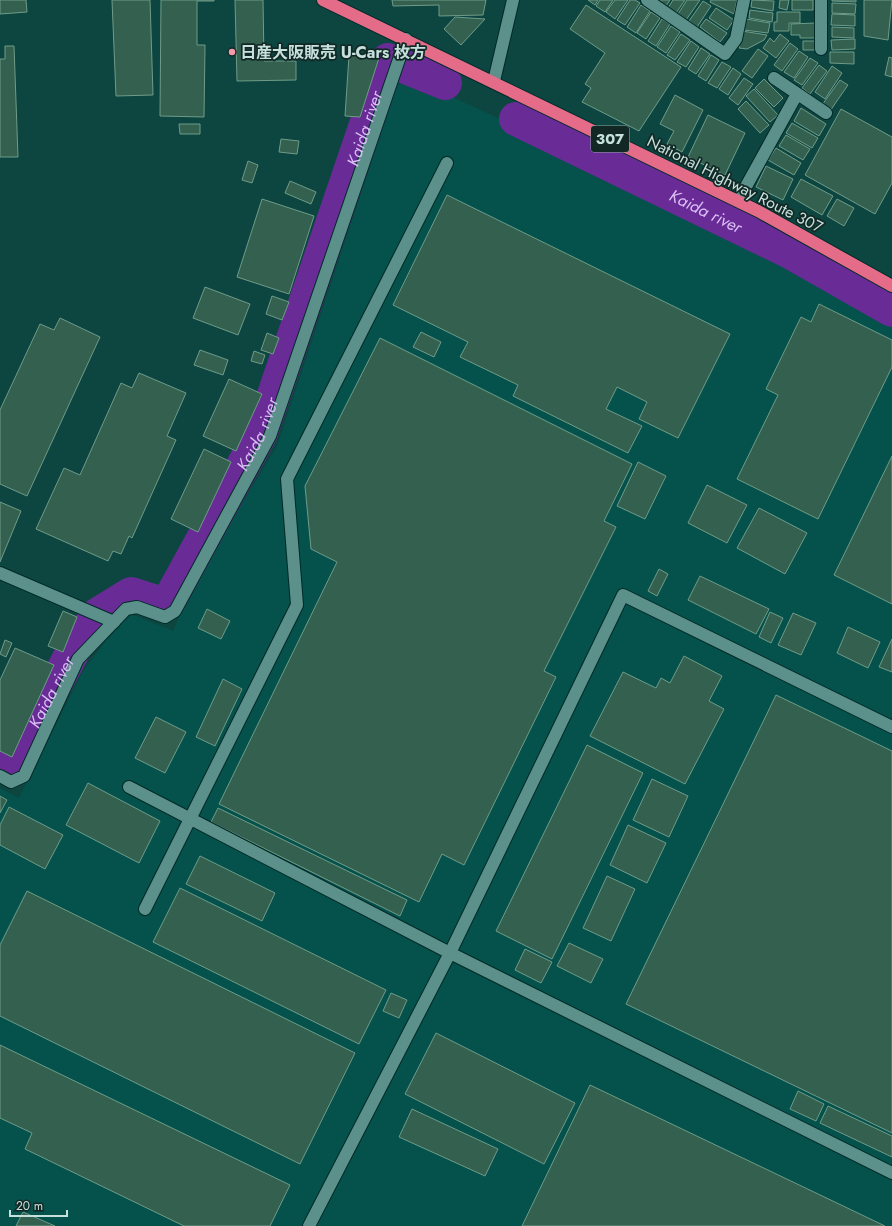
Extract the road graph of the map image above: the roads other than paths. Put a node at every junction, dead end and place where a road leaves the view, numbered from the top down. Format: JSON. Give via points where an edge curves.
{"nodes":[{"id":1,"x":323,"y":0,"type":"edge"},
{"id":2,"x":513,"y":0,"type":"edge"},
{"id":3,"x":647,"y":0,"type":"edge"},
{"id":4,"x":744,"y":0,"type":"edge"},
{"id":5,"x":821,"y":0,"type":"edge"},
{"id":6,"x":406,"y":39,"type":"junction"},
{"id":7,"x":821,"y":49,"type":"dead end"},
{"id":8,"x":774,"y":78,"type":"dead end"},
{"id":9,"x":494,"y":81,"type":"junction"},
{"id":10,"x":797,"y":94,"type":"junction"},
{"id":11,"x":826,"y":113,"type":"dead end"},
{"id":12,"x":447,"y":163,"type":"dead end"},
{"id":13,"x":738,"y":202,"type":"junction"},
{"id":14,"x":892,"y":286,"type":"edge"},
{"id":15,"x":0,"y":573,"type":"edge"},
{"id":16,"x":110,"y":620,"type":"junction"},
{"id":17,"x":892,"y":727,"type":"edge"},
{"id":18,"x":0,"y":776,"type":"edge"},
{"id":19,"x":129,"y":787,"type":"dead end"},
{"id":20,"x":191,"y":819,"type":"junction"},
{"id":21,"x":145,"y":909,"type":"dead end"},
{"id":22,"x":450,"y":953,"type":"junction"},
{"id":23,"x":892,"y":1173,"type":"edge"},
{"id":24,"x":309,"y":1226,"type":"edge"}],
"edges":[{"from":1,"to":6,"type":"highway","name":"National Highway Route 307","number":"307"},
{"from":2,"to":9,"type":"street"},
{"from":3,"to":4,"type":"street","via":[[725,54],[736,39]]},
{"from":5,"to":7,"type":"street"},
{"from":6,"to":9,"type":"highway","name":"National Highway Route 307","number":"307"},
{"from":6,"to":16,"type":"street","via":[[270,436],[175,611],[165,617],[138,607],[126,610]]},
{"from":8,"to":10,"type":"street"},
{"from":9,"to":13,"type":"highway","name":"National Highway Route 307","number":"307"},
{"from":10,"to":11,"type":"street"},
{"from":10,"to":13,"type":"street"},
{"from":12,"to":20,"type":"street","via":[[287,479],[297,604]]},
{"from":13,"to":14,"type":"highway","name":"National Highway Route 307","number":"307"},
{"from":15,"to":16,"type":"street"},
{"from":16,"to":18,"type":"street","via":[[78,659],[24,776],[11,782]]},
{"from":17,"to":22,"type":"street","via":[[623,595]]},
{"from":19,"to":20,"type":"street"},
{"from":20,"to":21,"type":"street"},
{"from":20,"to":22,"type":"street"},
{"from":22,"to":23,"type":"street"},
{"from":22,"to":24,"type":"street"}]}
